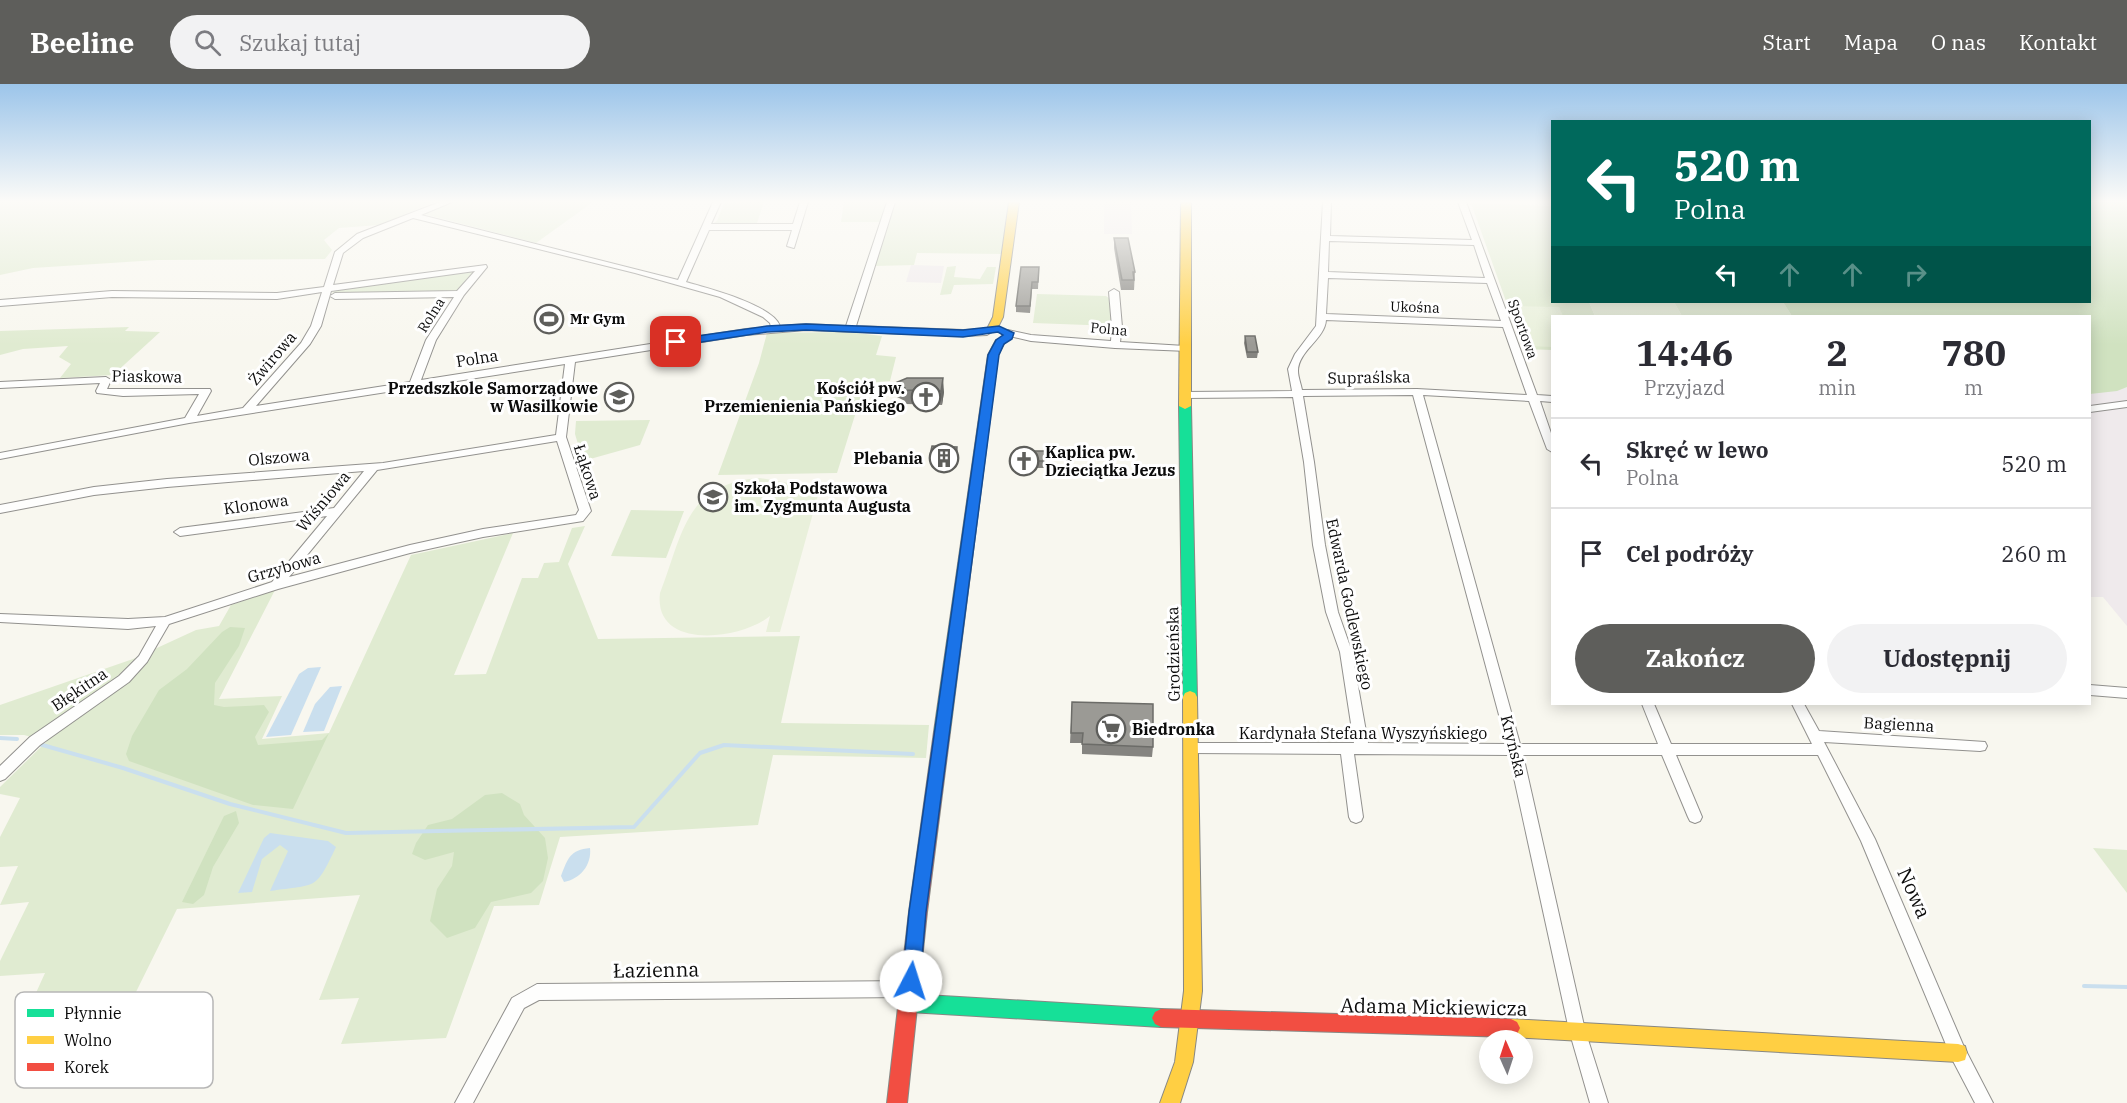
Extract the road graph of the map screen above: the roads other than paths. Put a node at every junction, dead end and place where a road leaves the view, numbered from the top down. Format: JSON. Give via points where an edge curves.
{"nodes":[{"id":1,"x":342,"y":250,"type":"edge"},
{"id":2,"x":548,"y":250,"type":"edge"},
{"id":3,"x":696,"y":250,"type":"edge"},
{"id":4,"x":876,"y":250,"type":"edge"},
{"id":5,"x":1008,"y":250,"type":"edge"},
{"id":6,"x":1186,"y":250,"type":"edge"},
{"id":7,"x":1325,"y":250,"type":"edge"},
{"id":8,"x":1480,"y":250,"type":"edge"},
{"id":9,"x":1324,"y":275,"type":"junction"},
{"id":10,"x":1492,"y":281,"type":"junction"},
{"id":11,"x":681,"y":283,"type":"junction"},
{"id":12,"x":1114,"y":292,"type":"dead end"},
{"id":13,"x":328,"y":293,"type":"junction"},
{"id":14,"x":460,"y":294,"type":"junction"},
{"id":15,"x":0,"y":303,"type":"edge"},
{"id":16,"x":1322,"y":317,"type":"junction"},
{"id":17,"x":1507,"y":324,"type":"junction"},
{"id":18,"x":776,"y":329,"type":"junction"},
{"id":19,"x":850,"y":329,"type":"junction"},
{"id":20,"x":996,"y":336,"type":"junction"},
{"id":21,"x":1115,"y":345,"type":"junction"},
{"id":22,"x":1185,"y":349,"type":"junction"},
{"id":23,"x":570,"y":359,"type":"junction"},
{"id":24,"x":415,"y":383,"type":"junction"},
{"id":25,"x":0,"y":385,"type":"edge"},
{"id":26,"x":1417,"y":392,"type":"junction"},
{"id":27,"x":1296,"y":393,"type":"junction"},
{"id":28,"x":1185,"y":395,"type":"junction"},
{"id":29,"x":1533,"y":398,"type":"junction"},
{"id":30,"x":1551,"y":399,"type":"edge"},
{"id":31,"x":2127,"y":404,"type":"edge"},
{"id":32,"x":2091,"y":409,"type":"edge"},
{"id":33,"x":247,"y":411,"type":"junction"},
{"id":34,"x":189,"y":420,"type":"junction"},
{"id":35,"x":561,"y":437,"type":"junction"},
{"id":36,"x":1551,"y":446,"type":"edge"},
{"id":37,"x":0,"y":456,"type":"edge"},
{"id":38,"x":374,"y":466,"type":"junction"},
{"id":39,"x":0,"y":509,"type":"edge"},
{"id":40,"x":336,"y":511,"type":"junction"},
{"id":41,"x":577,"y":519,"type":"joint"},
{"id":42,"x":180,"y":532,"type":"dead end"},
{"id":43,"x":276,"y":585,"type":"junction"},
{"id":44,"x":0,"y":618,"type":"edge"},
{"id":45,"x":159,"y":622,"type":"junction"},
{"id":46,"x":2091,"y":690,"type":"edge"},
{"id":47,"x":2127,"y":693,"type":"edge"},
{"id":48,"x":1648,"y":705,"type":"edge"},
{"id":49,"x":1799,"y":705,"type":"edge"},
{"id":50,"x":1815,"y":736,"type":"junction"},
{"id":51,"x":1980,"y":746,"type":"dead end"},
{"id":52,"x":1191,"y":748,"type":"junction"},
{"id":53,"x":1667,"y":748,"type":"junction"},
{"id":54,"x":1347,"y":750,"type":"junction"},
{"id":55,"x":1362,"y":750,"type":"junction"},
{"id":56,"x":1823,"y":750,"type":"junction"},
{"id":57,"x":1516,"y":751,"type":"junction"},
{"id":58,"x":0,"y":775,"type":"edge"},
{"id":59,"x":1356,"y":817,"type":"dead end"},
{"id":60,"x":1695,"y":817,"type":"dead end"},
{"id":61,"x":910,"y":996,"type":"junction"},
{"id":62,"x":1191,"y":1020,"type":"junction"},
{"id":63,"x":1577,"y":1030,"type":"junction"},
{"id":64,"x":1958,"y":1053,"type":"junction"},
{"id":65,"x":464,"y":1103,"type":"edge"},
{"id":66,"x":897,"y":1103,"type":"edge"},
{"id":67,"x":1170,"y":1103,"type":"edge"},
{"id":68,"x":1599,"y":1103,"type":"edge"},
{"id":69,"x":1984,"y":1103,"type":"edge"}],
"edges":[{"from":1,"to":13,"type":"street","name":"Żwirowa","via":[[337,255]]},
{"from":2,"to":11,"type":"street"},
{"from":3,"to":11,"type":"street"},
{"from":4,"to":19,"type":"street"},
{"from":5,"to":20,"type":"street"},
{"from":6,"to":22,"type":"street","name":"Grodzieńska"},
{"from":7,"to":9,"type":"street"},
{"from":8,"to":10,"type":"street","name":"Sportowa"},
{"from":9,"to":10,"type":"street"},
{"from":9,"to":16,"type":"street"},
{"from":10,"to":17,"type":"street","name":"Sportowa"},
{"from":11,"to":18,"type":"street","via":[[748,305],[771,318]]},
{"from":12,"to":21,"type":"street"},
{"from":13,"to":14,"type":"street"},
{"from":13,"to":14,"type":"street","name":"Rolna","via":[[483,267]]},
{"from":13,"to":15,"type":"street","via":[[112,294]]},
{"from":13,"to":33,"type":"street","name":"Żwirowa","via":[[305,344]]},
{"from":14,"to":24,"type":"street","name":"Rolna","via":[[431,340]]},
{"from":16,"to":17,"type":"street","name":"Ukośna"},
{"from":16,"to":27,"type":"street","name":"Edwarda Godlewskiego","via":[[1321,326],[1293,369]]},
{"from":17,"to":29,"type":"street","name":"Sportowa"},
{"from":18,"to":19,"type":"street","name":"Polna"},
{"from":18,"to":23,"type":"street","name":"Polna"},
{"from":19,"to":20,"type":"street","name":"Polna"},
{"from":20,"to":21,"type":"street","name":"Polna"},
{"from":20,"to":61,"type":"street"},
{"from":21,"to":22,"type":"street","name":"Polna"},
{"from":22,"to":28,"type":"street","name":"Grodzieńska"},
{"from":23,"to":24,"type":"street","name":"Polna"},
{"from":23,"to":35,"type":"street","name":"Łąkowa"},
{"from":24,"to":33,"type":"street","name":"Polna"},
{"from":25,"to":34,"type":"street","name":"Piaskowa","via":[[106,380],[101,391],[206,392]]},
{"from":26,"to":27,"type":"street","name":"Supraślska"},
{"from":26,"to":29,"type":"street","name":"Supraślska"},
{"from":26,"to":57,"type":"street","name":"Kryńska"},
{"from":27,"to":28,"type":"street","name":"Supraślska"},
{"from":27,"to":55,"type":"street","name":"Edwarda Godlewskiego","via":[[1310,462],[1319,545],[1332,612],[1346,652]]},
{"from":28,"to":52,"type":"street","name":"Grodzieńska"},
{"from":29,"to":30,"type":"street","name":"Supraślska"},
{"from":29,"to":36,"type":"street","name":"Sportowa"},
{"from":31,"to":32,"type":"street"},
{"from":33,"to":34,"type":"street","name":"Polna"},
{"from":34,"to":37,"type":"street","name":"Polna"},
{"from":35,"to":38,"type":"street","name":"Olszowa"},
{"from":35,"to":41,"type":"street","name":"Łąkowa","via":[[585,511]]},
{"from":38,"to":39,"type":"street","name":"Olszowa","via":[[94,491]]},
{"from":38,"to":40,"type":"street","name":"Wiśniowa"},
{"from":40,"to":42,"type":"street","name":"Klonowa"},
{"from":40,"to":43,"type":"street","name":"Wiśniowa"},
{"from":41,"to":43,"type":"street","name":"Grzybowa","via":[[411,549]]},
{"from":43,"to":45,"type":"street","name":"Grzybowa"},
{"from":44,"to":45,"type":"street","name":"Grzybowa"},
{"from":45,"to":58,"type":"street","name":"Błękitna","via":[[144,659],[124,679],[35,741]]},
{"from":46,"to":47,"type":"street"},
{"from":48,"to":53,"type":"street"},
{"from":49,"to":50,"type":"street","name":"Nowa"},
{"from":50,"to":51,"type":"street","name":"Bagienna"},
{"from":50,"to":56,"type":"street","name":"Nowa"},
{"from":52,"to":54,"type":"street","name":"Kardynała Stefana Wyszyńskiego"},
{"from":52,"to":62,"type":"street","name":"Grodzieńska"},
{"from":53,"to":56,"type":"street","name":"Kardynała Stefana Wyszyńskiego"},
{"from":53,"to":57,"type":"street","name":"Kardynała Stefana Wyszyńskiego"},
{"from":53,"to":60,"type":"street"},
{"from":54,"to":55,"type":"street","name":"Kardynała Stefana Wyszyńskiego"},
{"from":54,"to":59,"type":"street"},
{"from":55,"to":57,"type":"street","name":"Kardynała Stefana Wyszyńskiego"},
{"from":56,"to":64,"type":"street","name":"Nowa","via":[[1868,839]]},
{"from":57,"to":63,"type":"street","name":"Kryńska"},
{"from":61,"to":62,"type":"street","name":"Adama Mickiewicza"},
{"from":61,"to":65,"type":"street","name":"Łazienna","via":[[537,992],[518,1003]]},
{"from":61,"to":66,"type":"street"},
{"from":62,"to":63,"type":"street","name":"Adama Mickiewicza"},
{"from":62,"to":67,"type":"street","name":"Grodzieńska","via":[[1184,1062]]},
{"from":63,"to":64,"type":"street","name":"Adama Mickiewicza"},
{"from":63,"to":68,"type":"street","name":"Kryńska"},
{"from":64,"to":69,"type":"street","name":"Nowa"}]}
